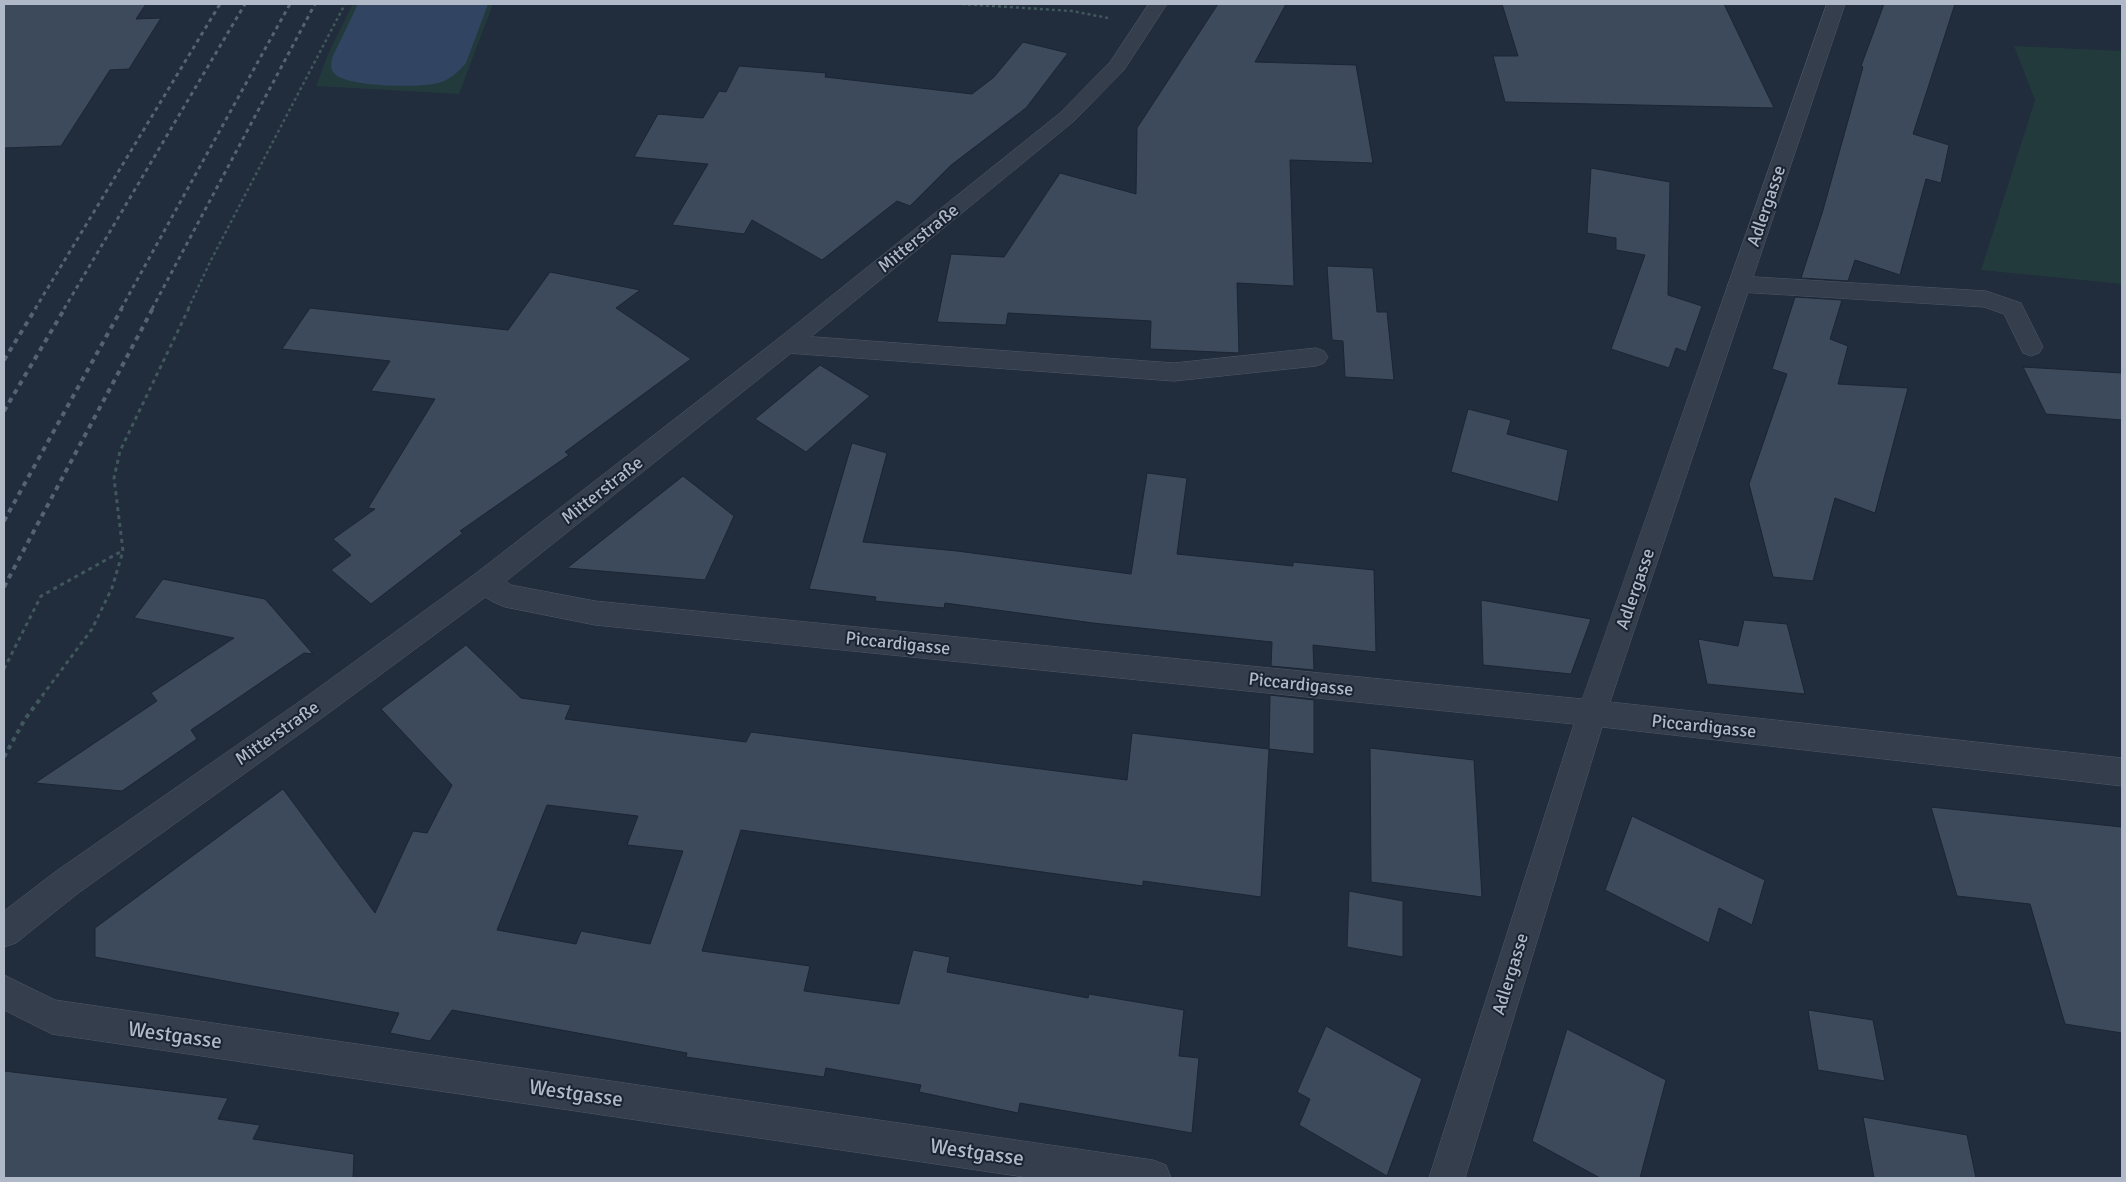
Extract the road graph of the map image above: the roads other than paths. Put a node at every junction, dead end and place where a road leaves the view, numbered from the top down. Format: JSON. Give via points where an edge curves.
{"nodes":[{"id":1,"x":1836,"y":4,"type":"edge"},
{"id":2,"x":1152,"y":14,"type":"edge"},
{"id":3,"x":1739,"y":284,"type":"junction"},
{"id":4,"x":787,"y":344,"type":"junction"},
{"id":5,"x":2031,"y":347,"type":"dead end"},
{"id":6,"x":1316,"y":357,"type":"dead end"},
{"id":7,"x":485,"y":582,"type":"junction"},
{"id":8,"x":1592,"y":713,"type":"junction"},
{"id":9,"x":2122,"y":772,"type":"edge"},
{"id":10,"x":4,"y":931,"type":"edge"},
{"id":11,"x":4,"y":992,"type":"edge"},
{"id":12,"x":1153,"y":1178,"type":"edge"},
{"id":13,"x":1447,"y":1178,"type":"edge"}],
"edges":[{"from":1,"to":3,"type":"street","name":"Adlergasse"},
{"from":2,"to":4,"type":"street","name":"Mitterstraße","via":[[1117,66],[1066,117]]},
{"from":3,"to":5,"type":"street","via":[[1986,299],[2014,309]]},
{"from":3,"to":8,"type":"street","name":"Adlergasse"},
{"from":4,"to":6,"type":"street","via":[[1174,372]]},
{"from":4,"to":7,"type":"street","name":"Mitterstraße"},
{"from":7,"to":8,"type":"street","name":"Piccardigasse","via":[[505,595],[595,613]]},
{"from":7,"to":10,"type":"street","name":"Mitterstraße","via":[[103,856]]},
{"from":8,"to":9,"type":"street","name":"Piccardigasse"},
{"from":8,"to":13,"type":"street","name":"Adlergasse"},
{"from":11,"to":12,"type":"street","name":"Westgasse","via":[[52,1016]]}]}
